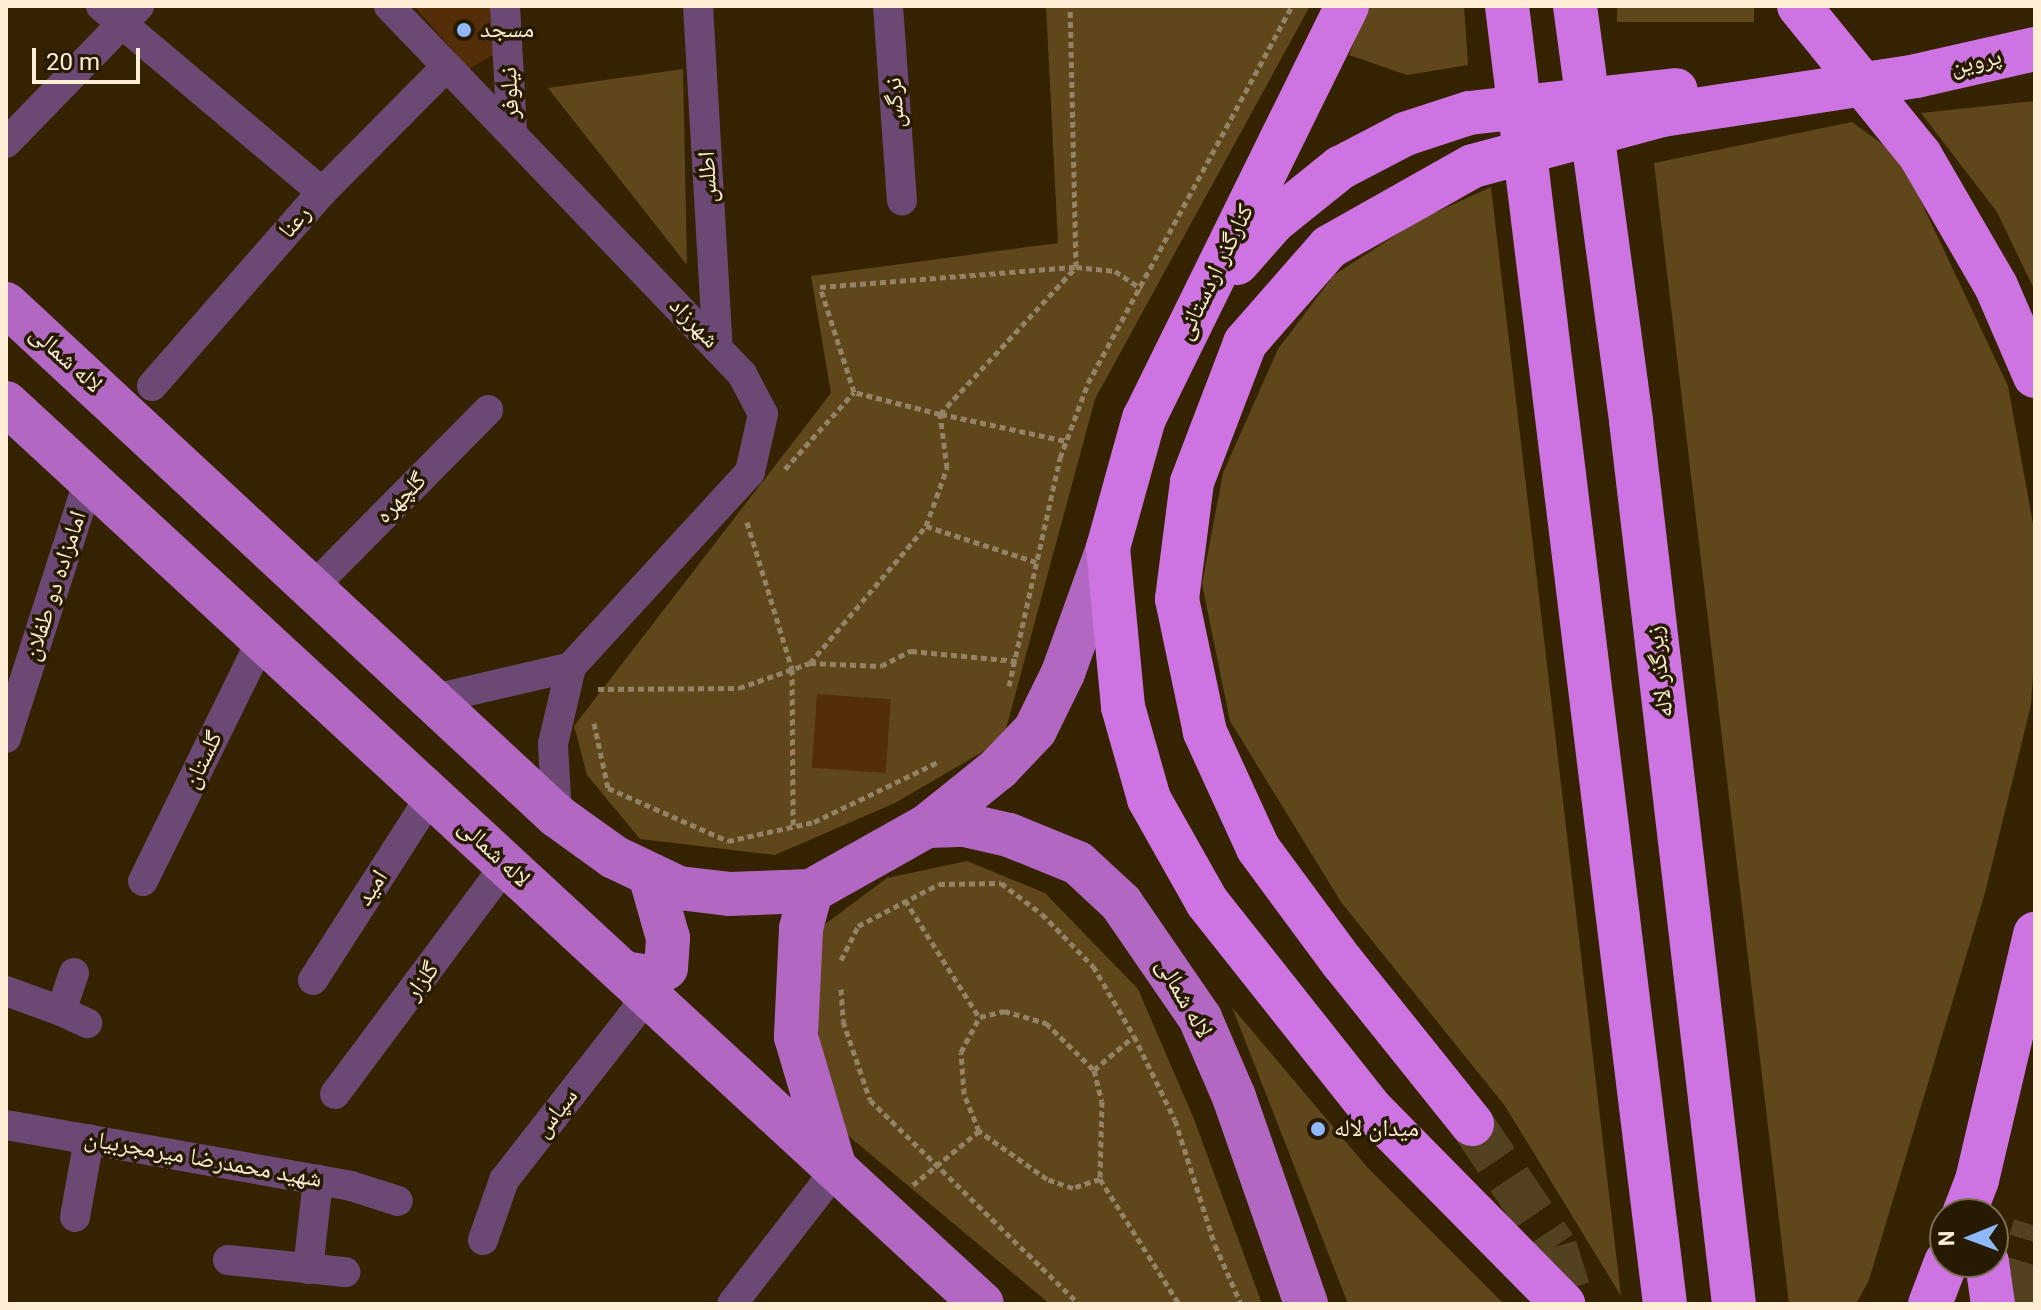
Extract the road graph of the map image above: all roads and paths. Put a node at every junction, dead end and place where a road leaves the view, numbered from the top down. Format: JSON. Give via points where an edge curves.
{"nodes":[{"id":1,"x":389,"y":6,"type":"edge"},
{"id":2,"x":505,"y":6,"type":"edge"},
{"id":3,"x":698,"y":6,"type":"edge"},
{"id":4,"x":888,"y":6,"type":"edge"},
{"id":5,"x":1070,"y":6,"type":"edge"},
{"id":6,"x":1292,"y":6,"type":"edge"},
{"id":7,"x":1347,"y":6,"type":"edge"},
{"id":8,"x":1507,"y":6,"type":"edge"},
{"id":9,"x":1799,"y":6,"type":"edge"},
{"id":10,"x":121,"y":11,"type":"edge"},
{"id":11,"x":1578,"y":24,"type":"edge"},
{"id":12,"x":2035,"y":49,"type":"edge"},
{"id":13,"x":447,"y":66,"type":"junction"},
{"id":14,"x":2035,"y":74,"type":"edge"},
{"id":15,"x":1916,"y":76,"type":"junction"},
{"id":16,"x":1766,"y":96,"type":"junction"},
{"id":17,"x":512,"y":133,"type":"junction"},
{"id":18,"x":6,"y":143,"type":"edge"},
{"id":19,"x":322,"y":192,"type":"junction"},
{"id":20,"x":902,"y":200,"type":"dead end"},
{"id":21,"x":1076,"y":267,"type":"junction"},
{"id":22,"x":820,"y":287,"type":"dead end"},
{"id":23,"x":1142,"y":289,"type":"junction"},
{"id":24,"x":6,"y":304,"type":"edge"},
{"id":25,"x":1198,"y":308,"type":"junction"},
{"id":26,"x":718,"y":348,"type":"junction"},
{"id":27,"x":2035,"y":376,"type":"edge"},
{"id":28,"x":152,"y":386,"type":"dead end"},
{"id":29,"x":854,"y":392,"type":"dead end"},
{"id":30,"x":6,"y":403,"type":"edge"},
{"id":31,"x":488,"y":410,"type":"dead end"},
{"id":32,"x":940,"y":414,"type":"junction"},
{"id":33,"x":1066,"y":441,"type":"junction"},
{"id":34,"x":89,"y":480,"type":"junction"},
{"id":35,"x":744,"y":514,"type":"dead end"},
{"id":36,"x":926,"y":526,"type":"junction"},
{"id":37,"x":1108,"y":548,"type":"junction"},
{"id":38,"x":1036,"y":562,"type":"junction"},
{"id":39,"x":313,"y":587,"type":"junction"},
{"id":40,"x":262,"y":639,"type":"junction"},
{"id":41,"x":1017,"y":661,"type":"junction"},
{"id":42,"x":810,"y":663,"type":"junction"},
{"id":43,"x":792,"y":669,"type":"junction"},
{"id":44,"x":579,"y":678,"type":"junction"},
{"id":45,"x":1008,"y":691,"type":"dead end"},
{"id":46,"x":434,"y":699,"type":"junction"},
{"id":47,"x":593,"y":717,"type":"dead end"},
{"id":48,"x":6,"y":738,"type":"edge"},
{"id":49,"x":952,"y":755,"type":"dead end"},
{"id":50,"x":431,"y":796,"type":"junction"},
{"id":51,"x":557,"y":816,"type":"junction"},
{"id":52,"x":927,"y":826,"type":"junction"},
{"id":53,"x":793,"y":827,"type":"junction"},
{"id":54,"x":506,"y":865,"type":"junction"},
{"id":55,"x":650,"y":875,"type":"junction"},
{"id":56,"x":143,"y":881,"type":"dead end"},
{"id":57,"x":811,"y":891,"type":"junction"},
{"id":58,"x":905,"y":900,"type":"junction"},
{"id":59,"x":2033,"y":952,"type":"edge"},
{"id":60,"x":839,"y":964,"type":"dead end"},
{"id":61,"x":74,"y":973,"type":"dead end"},
{"id":62,"x":840,"y":978,"type":"dead end"},
{"id":63,"x":313,"y":980,"type":"dead end"},
{"id":64,"x":636,"y":984,"type":"junction"},
{"id":65,"x":6,"y":991,"type":"edge"},
{"id":66,"x":980,"y":1017,"type":"junction"},
{"id":67,"x":1134,"y":1036,"type":"junction"},
{"id":68,"x":1094,"y":1070,"type":"junction"},
{"id":69,"x":335,"y":1094,"type":"dead end"},
{"id":70,"x":1472,"y":1124,"type":"tunnel mouth"},
{"id":71,"x":6,"y":1125,"type":"edge"},
{"id":72,"x":979,"y":1131,"type":"junction"},
{"id":73,"x":89,"y":1139,"type":"junction"},
{"id":74,"x":934,"y":1166,"type":"junction"},
{"id":75,"x":836,"y":1170,"type":"junction"},
{"id":76,"x":1100,"y":1179,"type":"junction"},
{"id":77,"x":318,"y":1180,"type":"junction"},
{"id":78,"x":1975,"y":1198,"type":"edge"},
{"id":79,"x":398,"y":1201,"type":"dead end"},
{"id":80,"x":882,"y":1213,"type":"junction"},
{"id":81,"x":75,"y":1217,"type":"dead end"},
{"id":82,"x":483,"y":1240,"type":"dead end"},
{"id":83,"x":228,"y":1260,"type":"dead end"},
{"id":84,"x":308,"y":1269,"type":"junction"},
{"id":85,"x":345,"y":1272,"type":"dead end"},
{"id":86,"x":1940,"y":1278,"type":"edge"},
{"id":87,"x":1989,"y":1278,"type":"edge"},
{"id":88,"x":732,"y":1304,"type":"edge"},
{"id":89,"x":982,"y":1304,"type":"edge"},
{"id":90,"x":1079,"y":1304,"type":"edge"},
{"id":91,"x":1179,"y":1304,"type":"edge"},
{"id":92,"x":1241,"y":1304,"type":"edge"},
{"id":93,"x":1306,"y":1304,"type":"edge"},
{"id":94,"x":1563,"y":1304,"type":"edge"},
{"id":95,"x":1665,"y":1304,"type":"edge"},
{"id":96,"x":1734,"y":1304,"type":"edge"},
{"id":97,"x":1930,"y":1304,"type":"edge"},
{"id":98,"x":1993,"y":1304,"type":"edge"}],
"edges":[{"from":1,"to":13,"type":"street","name":"شهرزاد"},
{"from":2,"to":17,"type":"street","name":"نیلوفر"},
{"from":3,"to":26,"type":"street","name":"اطلس"},
{"from":4,"to":20,"type":"street","name":"نرگس"},
{"from":5,"to":21,"type":"path"},
{"from":6,"to":23,"type":"path"},
{"from":7,"to":25,"type":"highway","name":"کنارگذر اردستانی"},
{"from":8,"to":95,"type":"highway"},
{"from":9,"to":27,"type":"highway","via":[[1920,155],[1996,286]]},
{"from":10,"to":18,"type":"street"},
{"from":10,"to":19,"type":"street"},
{"from":11,"to":96,"type":"highway","name":"زیرگذر لاله","via":[[1631,421]]},
{"from":12,"to":15,"type":"highway","name":"پروین"},
{"from":13,"to":17,"type":"street","name":"شهرزاد"},
{"from":13,"to":19,"type":"street","name":"رعنا"},
{"from":14,"to":15,"type":"highway"},
{"from":15,"to":16,"type":"highway","bridge":true},
{"from":16,"to":25,"type":"highway","bridge":true,"via":[[1664,89],[1469,113],[1405,134],[1340,168],[1274,221]]},
{"from":16,"to":70,"type":"highway","bridge":true,"via":[[1662,115],[1473,166],[1329,247],[1245,343],[1192,482],[1177,599],[1205,732],[1258,848]]},
{"from":17,"to":26,"type":"street","name":"شهرزاد"},
{"from":19,"to":28,"type":"street","name":"رعنا"},
{"from":21,"to":22,"type":"path"},
{"from":21,"to":23,"type":"path","via":[[1115,271]]},
{"from":21,"to":32,"type":"path"},
{"from":23,"to":33,"type":"path","via":[[1088,383]]},
{"from":24,"to":39,"type":"main road","name":"لاله شمالی"},
{"from":25,"to":37,"type":"highway","name":"کنارگذر اردستانی","via":[[1144,418]]},
{"from":26,"to":44,"type":"street","name":"شهرزاد","via":[[742,374],[763,414],[750,472]]},
{"from":29,"to":32,"type":"path"},
{"from":30,"to":34,"type":"main road","name":"لاله شمالی"},
{"from":31,"to":39,"type":"street","name":"گلچهره"},
{"from":32,"to":33,"type":"path"},
{"from":32,"to":36,"type":"path","via":[[947,468]]},
{"from":33,"to":38,"type":"path"},
{"from":34,"to":40,"type":"main road","name":"لاله شمالی"},
{"from":34,"to":48,"type":"street","name":"امامزاده دو طفلان"},
{"from":35,"to":43,"type":"path"},
{"from":36,"to":38,"type":"path"},
{"from":36,"to":42,"type":"path"},
{"from":37,"to":52,"type":"main road","via":[[1063,673],[1035,730],[998,769]]},
{"from":37,"to":94,"type":"highway","via":[[1123,707],[1149,799],[1207,902],[1371,1109]]},
{"from":38,"to":41,"type":"path"},
{"from":39,"to":46,"type":"main road","name":"لاله شمالی"},
{"from":40,"to":50,"type":"main road","name":"لاله شمالی"},
{"from":40,"to":56,"type":"street","name":"گلستان"},
{"from":41,"to":42,"type":"path","via":[[911,651],[881,666]]},
{"from":41,"to":45,"type":"path"},
{"from":42,"to":43,"type":"path"},
{"from":43,"to":44,"type":"path","via":[[739,688]]},
{"from":43,"to":53,"type":"path"},
{"from":44,"to":46,"type":"street"},
{"from":44,"to":51,"type":"street","via":[[553,744]]},
{"from":46,"to":51,"type":"main road","name":"لاله شمالی"},
{"from":47,"to":53,"type":"path","via":[[608,788],[728,841]]},
{"from":49,"to":53,"type":"path","via":[[814,822]]},
{"from":50,"to":54,"type":"main road","name":"لاله شمالی"},
{"from":50,"to":63,"type":"street","name":"امید"},
{"from":51,"to":55,"type":"main road","name":"لاله شمالی","via":[[614,857]]},
{"from":52,"to":57,"type":"main road"},
{"from":52,"to":93,"type":"main road","name":"لاله شمالی","via":[[965,825],[1009,835],[1078,863],[1121,903],[1200,1018],[1234,1097]]},
{"from":54,"to":64,"type":"main road","name":"لاله شمالی"},
{"from":54,"to":69,"type":"street","name":"گلزار"},
{"from":55,"to":57,"type":"main road","name":"لاله شمالی","via":[[679,888],[729,894]]},
{"from":55,"to":64,"type":"main road","via":[[669,956],[666,968]]},
{"from":57,"to":75,"type":"main road","via":[[801,929],[796,1037]]},
{"from":58,"to":60,"type":"path","via":[[858,926]]},
{"from":58,"to":66,"type":"path"},
{"from":58,"to":67,"type":"path","via":[[939,884],[1001,883],[1042,914],[1093,966]]},
{"from":59,"to":78,"type":"highway"},
{"from":61,"to":65,"type":"street","via":[[74,1017]]},
{"from":62,"to":74,"type":"path","via":[[843,1021],[870,1100]]},
{"from":64,"to":75,"type":"main road","name":"لاله شمالی"},
{"from":64,"to":82,"type":"street","name":"سپاس","via":[[504,1180]]},
{"from":66,"to":68,"type":"path","via":[[1004,1011],[1046,1023]]},
{"from":66,"to":72,"type":"path","via":[[961,1052],[964,1094]]},
{"from":67,"to":68,"type":"path"},
{"from":67,"to":92,"type":"path","via":[[1175,1120],[1215,1245]]},
{"from":68,"to":76,"type":"path","via":[[1102,1101]]},
{"from":71,"to":73,"type":"street","name":"شهید محمدرضا میرمجربیان"},
{"from":72,"to":74,"type":"path"},
{"from":72,"to":76,"type":"path","via":[[1047,1179],[1073,1188]]},
{"from":73,"to":77,"type":"street","name":"شهید محمدرضا میرمجربیان"},
{"from":73,"to":81,"type":"street"},
{"from":74,"to":80,"type":"path"},
{"from":74,"to":90,"type":"path"},
{"from":75,"to":80,"type":"main road","name":"لاله شمالی"},
{"from":75,"to":88,"type":"street"},
{"from":76,"to":91,"type":"path"},
{"from":77,"to":79,"type":"street","name":"شهید محمدرضا میرمجربیان"},
{"from":77,"to":84,"type":"street"},
{"from":80,"to":89,"type":"main road","name":"لاله شمالی"},
{"from":83,"to":84,"type":"street"},
{"from":84,"to":85,"type":"street"},
{"from":86,"to":97,"type":"highway"},
{"from":87,"to":98,"type":"highway"}]}
